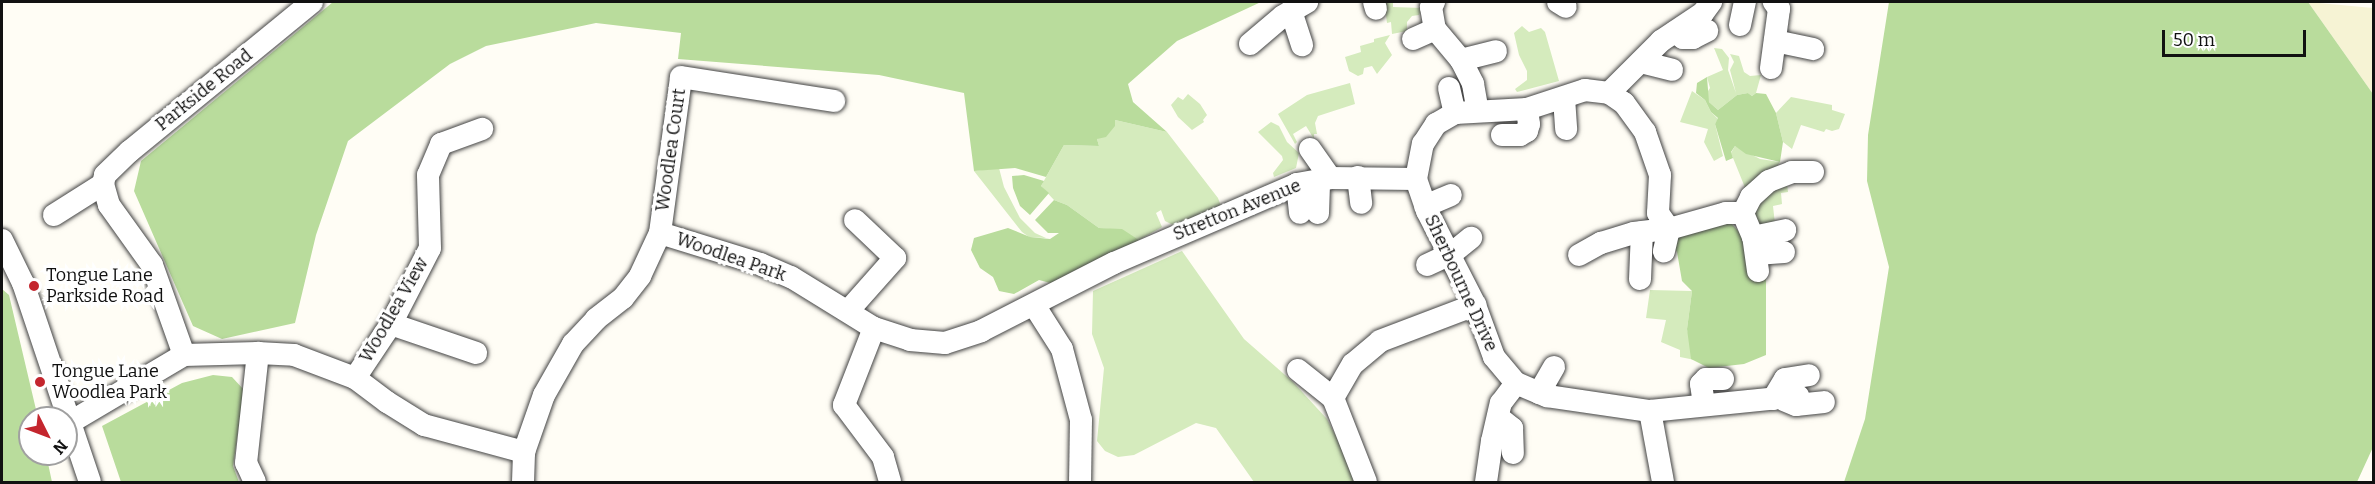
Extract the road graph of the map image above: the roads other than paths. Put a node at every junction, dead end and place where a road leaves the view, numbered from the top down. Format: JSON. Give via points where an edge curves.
{"nodes":[{"id":1,"x":312,"y":2,"type":"edge"},
{"id":2,"x":1434,"y":2,"type":"edge"},
{"id":3,"x":1711,"y":2,"type":"edge"},
{"id":4,"x":1745,"y":2,"type":"edge"},
{"id":5,"x":1778,"y":2,"type":"edge"},
{"id":6,"x":1299,"y":6,"type":"edge"},
{"id":7,"x":1740,"y":25,"type":"dead end"},
{"id":8,"x":1436,"y":29,"type":"junction"},
{"id":9,"x":1707,"y":31,"type":"dead end"},
{"id":10,"x":1675,"y":32,"type":"junction"},
{"id":11,"x":1413,"y":39,"type":"dead end"},
{"id":12,"x":1775,"y":41,"type":"junction"},
{"id":13,"x":1250,"y":44,"type":"dead end"},
{"id":14,"x":1302,"y":45,"type":"dead end"},
{"id":15,"x":1813,"y":49,"type":"dead end"},
{"id":16,"x":1496,"y":51,"type":"dead end"},
{"id":17,"x":1461,"y":60,"type":"junction"},
{"id":18,"x":1641,"y":62,"type":"junction"},
{"id":19,"x":1771,"y":68,"type":"dead end"},
{"id":20,"x":1672,"y":70,"type":"dead end"},
{"id":21,"x":1449,"y":88,"type":"dead end"},
{"id":22,"x":1609,"y":93,"type":"junction"},
{"id":23,"x":1564,"y":98,"type":"junction"},
{"id":24,"x":834,"y":101,"type":"dead end"},
{"id":25,"x":1527,"y":109,"type":"junction"},
{"id":26,"x":1478,"y":111,"type":"junction"},
{"id":27,"x":1455,"y":113,"type":"junction"},
{"id":28,"x":482,"y":129,"type":"dead end"},
{"id":29,"x":1566,"y":129,"type":"dead end"},
{"id":30,"x":1503,"y":135,"type":"dead end"},
{"id":31,"x":1310,"y":149,"type":"dead end"},
{"id":32,"x":1813,"y":172,"type":"dead end"},
{"id":33,"x":1358,"y":177,"type":"junction"},
{"id":34,"x":1416,"y":179,"type":"junction"},
{"id":35,"x":1316,"y":180,"type":"junction"},
{"id":36,"x":103,"y":184,"type":"junction"},
{"id":37,"x":1451,"y":195,"type":"dead end"},
{"id":38,"x":1361,"y":203,"type":"dead end"},
{"id":39,"x":1425,"y":206,"type":"junction"},
{"id":40,"x":1309,"y":213,"type":"dead end"},
{"id":41,"x":1743,"y":213,"type":"junction"},
{"id":42,"x":54,"y":215,"type":"dead end"},
{"id":43,"x":855,"y":220,"type":"dead end"},
{"id":44,"x":1642,"y":232,"type":"junction"},
{"id":45,"x":660,"y":233,"type":"junction"},
{"id":46,"x":1471,"y":238,"type":"dead end"},
{"id":47,"x":2,"y":240,"type":"edge"},
{"id":48,"x":1666,"y":240,"type":"junction"},
{"id":49,"x":1785,"y":241,"type":"dead end"},
{"id":50,"x":1451,"y":254,"type":"junction"},
{"id":51,"x":1579,"y":255,"type":"dead end"},
{"id":52,"x":1427,"y":265,"type":"dead end"},
{"id":53,"x":1640,"y":279,"type":"dead end"},
{"id":54,"x":1034,"y":305,"type":"junction"},
{"id":55,"x":1475,"y":305,"type":"junction"},
{"id":56,"x":848,"y":311,"type":"junction"},
{"id":57,"x":391,"y":324,"type":"junction"},
{"id":58,"x":874,"y":328,"type":"junction"},
{"id":59,"x":258,"y":353,"type":"junction"},
{"id":60,"x":476,"y":353,"type":"dead end"},
{"id":61,"x":184,"y":355,"type":"junction"},
{"id":62,"x":1554,"y":367,"type":"dead end"},
{"id":63,"x":1298,"y":370,"type":"dead end"},
{"id":64,"x":1809,"y":375,"type":"dead end"},
{"id":65,"x":356,"y":378,"type":"junction"},
{"id":66,"x":1723,"y":379,"type":"dead end"},
{"id":67,"x":1516,"y":383,"type":"junction"},
{"id":68,"x":1539,"y":393,"type":"junction"},
{"id":69,"x":1333,"y":398,"type":"junction"},
{"id":70,"x":1784,"y":398,"type":"junction"},
{"id":71,"x":1824,"y":402,"type":"dead end"},
{"id":72,"x":1704,"y":405,"type":"junction"},
{"id":73,"x":63,"y":406,"type":"edge"},
{"id":74,"x":1650,"y":411,"type":"junction"},
{"id":75,"x":1498,"y":417,"type":"junction"},
{"id":76,"x":78,"y":418,"type":"edge"},
{"id":77,"x":78,"y":449,"type":"edge"},
{"id":78,"x":524,"y":452,"type":"junction"},
{"id":79,"x":1513,"y":453,"type":"dead end"},
{"id":80,"x":90,"y":483,"type":"edge"},
{"id":81,"x":255,"y":483,"type":"edge"},
{"id":82,"x":523,"y":483,"type":"edge"},
{"id":83,"x":890,"y":483,"type":"edge"},
{"id":84,"x":1080,"y":483,"type":"edge"},
{"id":85,"x":1366,"y":483,"type":"edge"},
{"id":86,"x":1486,"y":483,"type":"edge"},
{"id":87,"x":1663,"y":483,"type":"edge"}],
"edges":[{"from":1,"to":36,"type":"street","name":"Parkside Road","via":[[112,166]]},
{"from":2,"to":8,"type":"street","via":[[1431,7]]},
{"from":3,"to":10,"type":"street","via":[[1703,13]]},
{"from":4,"to":7,"type":"street"},
{"from":5,"to":12,"type":"street"},
{"from":6,"to":13,"type":"street"},
{"from":6,"to":14,"type":"street"},
{"from":8,"to":11,"type":"street"},
{"from":8,"to":17,"type":"street"},
{"from":9,"to":10,"type":"street","via":[[1693,38],[1683,38]]},
{"from":10,"to":18,"type":"street"},
{"from":12,"to":15,"type":"street"},
{"from":12,"to":19,"type":"street"},
{"from":16,"to":17,"type":"street"},
{"from":17,"to":26,"type":"street","via":[[1473,84]]},
{"from":18,"to":20,"type":"street"},
{"from":18,"to":22,"type":"street"},
{"from":21,"to":27,"type":"street"},
{"from":22,"to":23,"type":"street","via":[[1585,90]]},
{"from":22,"to":48,"type":"street","via":[[1624,103],[1645,132],[1658,139],[1658,213]]},
{"from":23,"to":25,"type":"street"},
{"from":23,"to":29,"type":"street"},
{"from":24,"to":45,"type":"street","name":"Woodlea Court","via":[[681,77]]},
{"from":25,"to":26,"type":"street"},
{"from":25,"to":30,"type":"street","via":[[1527,130],[1520,135]]},
{"from":26,"to":27,"type":"street"},
{"from":27,"to":34,"type":"street","via":[[1436,124],[1423,144]]},
{"from":28,"to":57,"type":"street","name":"Woodlea View","via":[[441,144],[428,176],[430,248]]},
{"from":31,"to":35,"type":"street"},
{"from":32,"to":41,"type":"street","via":[[1792,172],[1786,166],[1751,197]]},
{"from":33,"to":34,"type":"street","name":"Stretton Avenue"},
{"from":33,"to":35,"type":"street","name":"Stretton Avenue"},
{"from":33,"to":38,"type":"street"},
{"from":34,"to":39,"type":"street","name":"Sherbourne Drive"},
{"from":35,"to":40,"type":"street"},
{"from":35,"to":54,"type":"street","name":"Stretton Avenue","via":[[1114,263]]},
{"from":36,"to":42,"type":"street","name":"Parkside Road"},
{"from":36,"to":61,"type":"street","via":[[109,205],[152,265]]},
{"from":37,"to":39,"type":"street"},
{"from":39,"to":50,"type":"street","name":"Sherbourne Drive"},
{"from":41,"to":48,"type":"street","via":[[1726,213]]},
{"from":41,"to":49,"type":"street","via":[[1755,254]]},
{"from":43,"to":56,"type":"street","via":[[895,258]]},
{"from":44,"to":48,"type":"street"},
{"from":44,"to":51,"type":"street","via":[[1600,243]]},
{"from":44,"to":53,"type":"street"},
{"from":45,"to":56,"type":"street","name":"Woodlea Park","via":[[781,272]]},
{"from":45,"to":78,"type":"street","name":"Woodlea Park","via":[[630,289],[573,344],[544,394]]},
{"from":46,"to":50,"type":"street"},
{"from":47,"to":73,"type":"street","via":[[23,283]]},
{"from":50,"to":52,"type":"street"},
{"from":50,"to":55,"type":"street","name":"Sherbourne Drive"},
{"from":54,"to":58,"type":"street","name":"Woodlea Park","via":[[981,331],[945,343],[910,340]]},
{"from":54,"to":84,"type":"street","via":[[1062,349],[1081,420]]},
{"from":55,"to":67,"type":"street","name":"Sherbourne Drive","via":[[1494,357]]},
{"from":55,"to":69,"type":"street","via":[[1380,341],[1353,364]]},
{"from":56,"to":58,"type":"street","name":"Woodlea Park"},
{"from":57,"to":60,"type":"street"},
{"from":57,"to":65,"type":"street","name":"Woodlea View"},
{"from":58,"to":83,"type":"street","via":[[844,405],[883,457]]},
{"from":59,"to":61,"type":"street"},
{"from":59,"to":65,"type":"street","via":[[294,355]]},
{"from":59,"to":81,"type":"street","via":[[246,463]]},
{"from":61,"to":76,"type":"street"},
{"from":62,"to":68,"type":"street"},
{"from":63,"to":69,"type":"street"},
{"from":64,"to":70,"type":"street","via":[[1785,379]]},
{"from":65,"to":78,"type":"street","via":[[424,425]]},
{"from":66,"to":72,"type":"street","via":[[1706,379],[1701,384]]},
{"from":67,"to":68,"type":"street","name":"Sherbourne Drive"},
{"from":67,"to":75,"type":"street","via":[[1501,403]]},
{"from":68,"to":74,"type":"street","name":"Sherbourne Drive"},
{"from":69,"to":85,"type":"street"},
{"from":70,"to":71,"type":"street","name":"Sherbourne Drive","via":[[1796,405]]},
{"from":70,"to":72,"type":"street","name":"Sherbourne Drive"},
{"from":72,"to":74,"type":"street","name":"Sherbourne Drive"},
{"from":74,"to":87,"type":"street"},
{"from":75,"to":79,"type":"street","via":[[1512,428]]},
{"from":75,"to":86,"type":"street"},
{"from":77,"to":80,"type":"street"},
{"from":78,"to":82,"type":"street","name":"Woodlea Park"}]}
